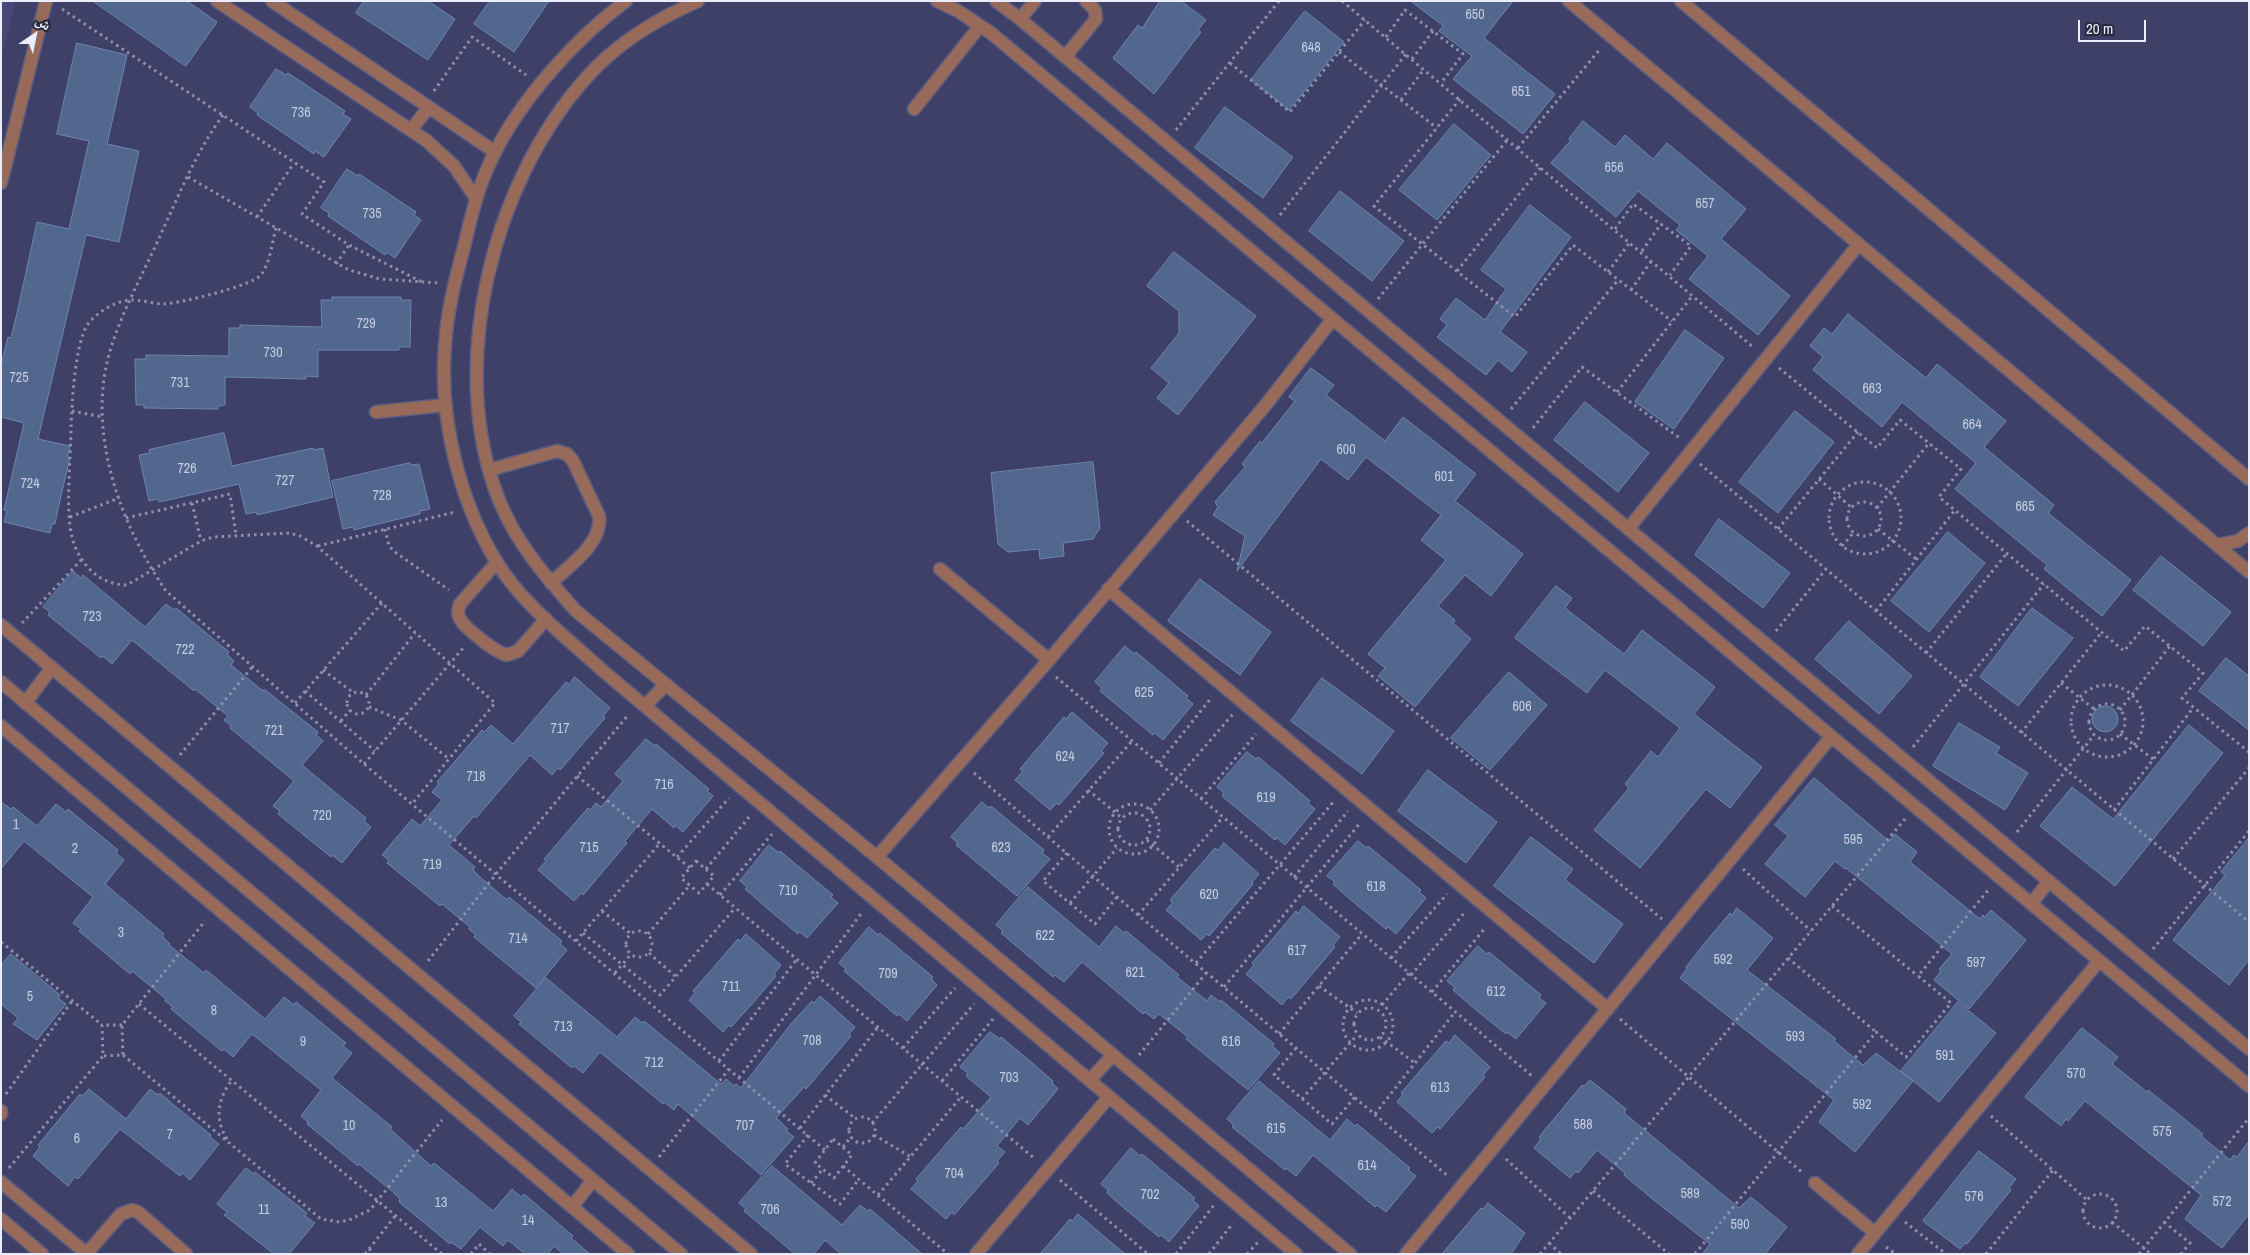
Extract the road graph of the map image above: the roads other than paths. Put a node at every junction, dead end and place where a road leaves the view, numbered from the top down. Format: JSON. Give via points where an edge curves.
{"nodes":[{"id":1,"x":46,"y":1,"type":"edge"},
{"id":2,"x":217,"y":1,"type":"edge"},
{"id":3,"x":272,"y":1,"type":"edge"},
{"id":4,"x":626,"y":1,"type":"edge"},
{"id":5,"x":698,"y":1,"type":"edge"},
{"id":6,"x":937,"y":1,"type":"edge"},
{"id":7,"x":996,"y":1,"type":"edge"},
{"id":8,"x":1035,"y":1,"type":"edge"},
{"id":9,"x":1086,"y":1,"type":"edge"},
{"id":10,"x":1569,"y":1,"type":"edge"},
{"id":11,"x":1681,"y":1,"type":"edge"},
{"id":12,"x":1020,"y":19,"type":"junction"},
{"id":13,"x":980,"y":26,"type":"junction"},
{"id":14,"x":1066,"y":57,"type":"junction"},
{"id":15,"x":427,"y":106,"type":"junction"},
{"id":16,"x":914,"y":109,"type":"dead end"},
{"id":17,"x":412,"y":130,"type":"junction"},
{"id":18,"x":495,"y":152,"type":"junction"},
{"id":19,"x":1,"y":183,"type":"edge"},
{"id":20,"x":475,"y":197,"type":"junction"},
{"id":21,"x":1859,"y":244,"type":"junction"},
{"id":22,"x":1332,"y":320,"type":"junction"},
{"id":23,"x":446,"y":405,"type":"junction"},
{"id":24,"x":376,"y":412,"type":"dead end"},
{"id":25,"x":489,"y":470,"type":"junction"},
{"id":26,"x":2249,"y":478,"type":"edge"},
{"id":27,"x":1628,"y":529,"type":"junction"},
{"id":28,"x":2249,"y":533,"type":"edge"},
{"id":29,"x":2217,"y":545,"type":"junction"},
{"id":30,"x":496,"y":562,"type":"junction"},
{"id":31,"x":940,"y":569,"type":"dead end"},
{"id":32,"x":2249,"y":572,"type":"edge"},
{"id":33,"x":551,"y":583,"type":"junction"},
{"id":34,"x":1108,"y":589,"type":"junction"},
{"id":35,"x":546,"y":619,"type":"junction"},
{"id":36,"x":1,"y":625,"type":"edge"},
{"id":37,"x":1046,"y":663,"type":"junction"},
{"id":38,"x":51,"y":669,"type":"junction"},
{"id":39,"x":1,"y":682,"type":"edge"},
{"id":40,"x":666,"y":684,"type":"junction"},
{"id":41,"x":25,"y":703,"type":"junction"},
{"id":42,"x":642,"y":704,"type":"junction"},
{"id":43,"x":1,"y":726,"type":"edge"},
{"id":44,"x":1831,"y":737,"type":"junction"},
{"id":45,"x":877,"y":858,"type":"junction"},
{"id":46,"x":2049,"y":881,"type":"junction"},
{"id":47,"x":2031,"y":904,"type":"junction"},
{"id":48,"x":2099,"y":961,"type":"junction"},
{"id":49,"x":1608,"y":1009,"type":"junction"},
{"id":50,"x":2249,"y":1049,"type":"edge"},
{"id":51,"x":1113,"y":1055,"type":"junction"},
{"id":52,"x":1090,"y":1080,"type":"junction"},
{"id":53,"x":2249,"y":1086,"type":"edge"},
{"id":54,"x":1109,"y":1097,"type":"junction"},
{"id":55,"x":593,"y":1180,"type":"junction"},
{"id":56,"x":1,"y":1182,"type":"edge"},
{"id":57,"x":1815,"y":1183,"type":"road end"},
{"id":58,"x":572,"y":1207,"type":"junction"},
{"id":59,"x":1,"y":1219,"type":"edge"},
{"id":60,"x":1875,"y":1233,"type":"junction"},
{"id":61,"x":42,"y":1254,"type":"edge"},
{"id":62,"x":87,"y":1254,"type":"edge"},
{"id":63,"x":186,"y":1254,"type":"edge"},
{"id":64,"x":628,"y":1254,"type":"edge"},
{"id":65,"x":681,"y":1254,"type":"edge"},
{"id":66,"x":751,"y":1254,"type":"edge"},
{"id":67,"x":976,"y":1254,"type":"edge"},
{"id":68,"x":1296,"y":1254,"type":"edge"},
{"id":69,"x":1350,"y":1254,"type":"edge"},
{"id":70,"x":1406,"y":1254,"type":"edge"},
{"id":71,"x":1858,"y":1254,"type":"edge"}],
"edges":[{"from":1,"to":19,"type":"street"},
{"from":2,"to":17,"type":"street"},
{"from":3,"to":15,"type":"street"},
{"from":4,"to":18,"type":"street","via":[[584,35],[511,124]]},
{"from":5,"to":25,"type":"street","via":[[630,38],[588,76],[552,124],[521,179],[497,238],[489,269],[479,344],[478,407]]},
{"from":6,"to":13,"type":"street"},
{"from":7,"to":12,"type":"street"},
{"from":8,"to":12,"type":"street"},
{"from":9,"to":14,"type":"street","via":[[1095,10],[1096,19]]},
{"from":10,"to":21,"type":"street"},
{"from":11,"to":26,"type":"street"},
{"from":12,"to":14,"type":"street"},
{"from":13,"to":16,"type":"street"},
{"from":13,"to":22,"type":"street"},
{"from":14,"to":27,"type":"street"},
{"from":15,"to":17,"type":"street"},
{"from":15,"to":18,"type":"street"},
{"from":17,"to":20,"type":"street","via":[[454,166]]},
{"from":18,"to":20,"type":"street"},
{"from":20,"to":23,"type":"street","via":[[454,283],[444,348]]},
{"from":21,"to":27,"type":"street"},
{"from":21,"to":29,"type":"street"},
{"from":22,"to":34,"type":"street","via":[[1264,407]]},
{"from":22,"to":44,"type":"street"},
{"from":23,"to":24,"type":"street"},
{"from":23,"to":30,"type":"street","via":[[458,470],[470,508]]},
{"from":25,"to":33,"type":"street","via":[[512,529]]},
{"from":25,"to":33,"type":"street","via":[[557,452],[567,454],[573,461],[600,523],[592,542]]},
{"from":27,"to":46,"type":"street"},
{"from":28,"to":29,"type":"street","via":[[2238,541]]},
{"from":29,"to":32,"type":"street"},
{"from":30,"to":35,"type":"street","via":[[516,589]]},
{"from":30,"to":35,"type":"street","via":[[458,609],[460,619],[496,651],[507,655],[518,651]]},
{"from":31,"to":37,"type":"street"},
{"from":33,"to":40,"type":"street","via":[[576,611]]},
{"from":34,"to":37,"type":"street"},
{"from":34,"to":49,"type":"street"},
{"from":35,"to":42,"type":"street"},
{"from":36,"to":38,"type":"street"},
{"from":37,"to":45,"type":"street"},
{"from":38,"to":41,"type":"street"},
{"from":38,"to":66,"type":"street"},
{"from":39,"to":41,"type":"street"},
{"from":40,"to":42,"type":"street"},
{"from":40,"to":45,"type":"street"},
{"from":41,"to":55,"type":"street"},
{"from":42,"to":52,"type":"street"},
{"from":43,"to":58,"type":"street"},
{"from":44,"to":47,"type":"street"},
{"from":44,"to":49,"type":"street"},
{"from":45,"to":51,"type":"street"},
{"from":46,"to":47,"type":"street"},
{"from":46,"to":50,"type":"street"},
{"from":47,"to":48,"type":"street"},
{"from":48,"to":53,"type":"street"},
{"from":48,"to":60,"type":"street"},
{"from":49,"to":70,"type":"street"},
{"from":51,"to":52,"type":"street"},
{"from":51,"to":69,"type":"street"},
{"from":52,"to":54,"type":"street"},
{"from":54,"to":67,"type":"street"},
{"from":54,"to":68,"type":"street"},
{"from":55,"to":58,"type":"street"},
{"from":55,"to":65,"type":"street"},
{"from":56,"to":62,"type":"street"},
{"from":57,"to":60,"type":"street"},
{"from":58,"to":64,"type":"street"},
{"from":59,"to":61,"type":"street"},
{"from":60,"to":71,"type":"street"},
{"from":62,"to":63,"type":"street","via":[[121,1214],[132,1210]]}]}
